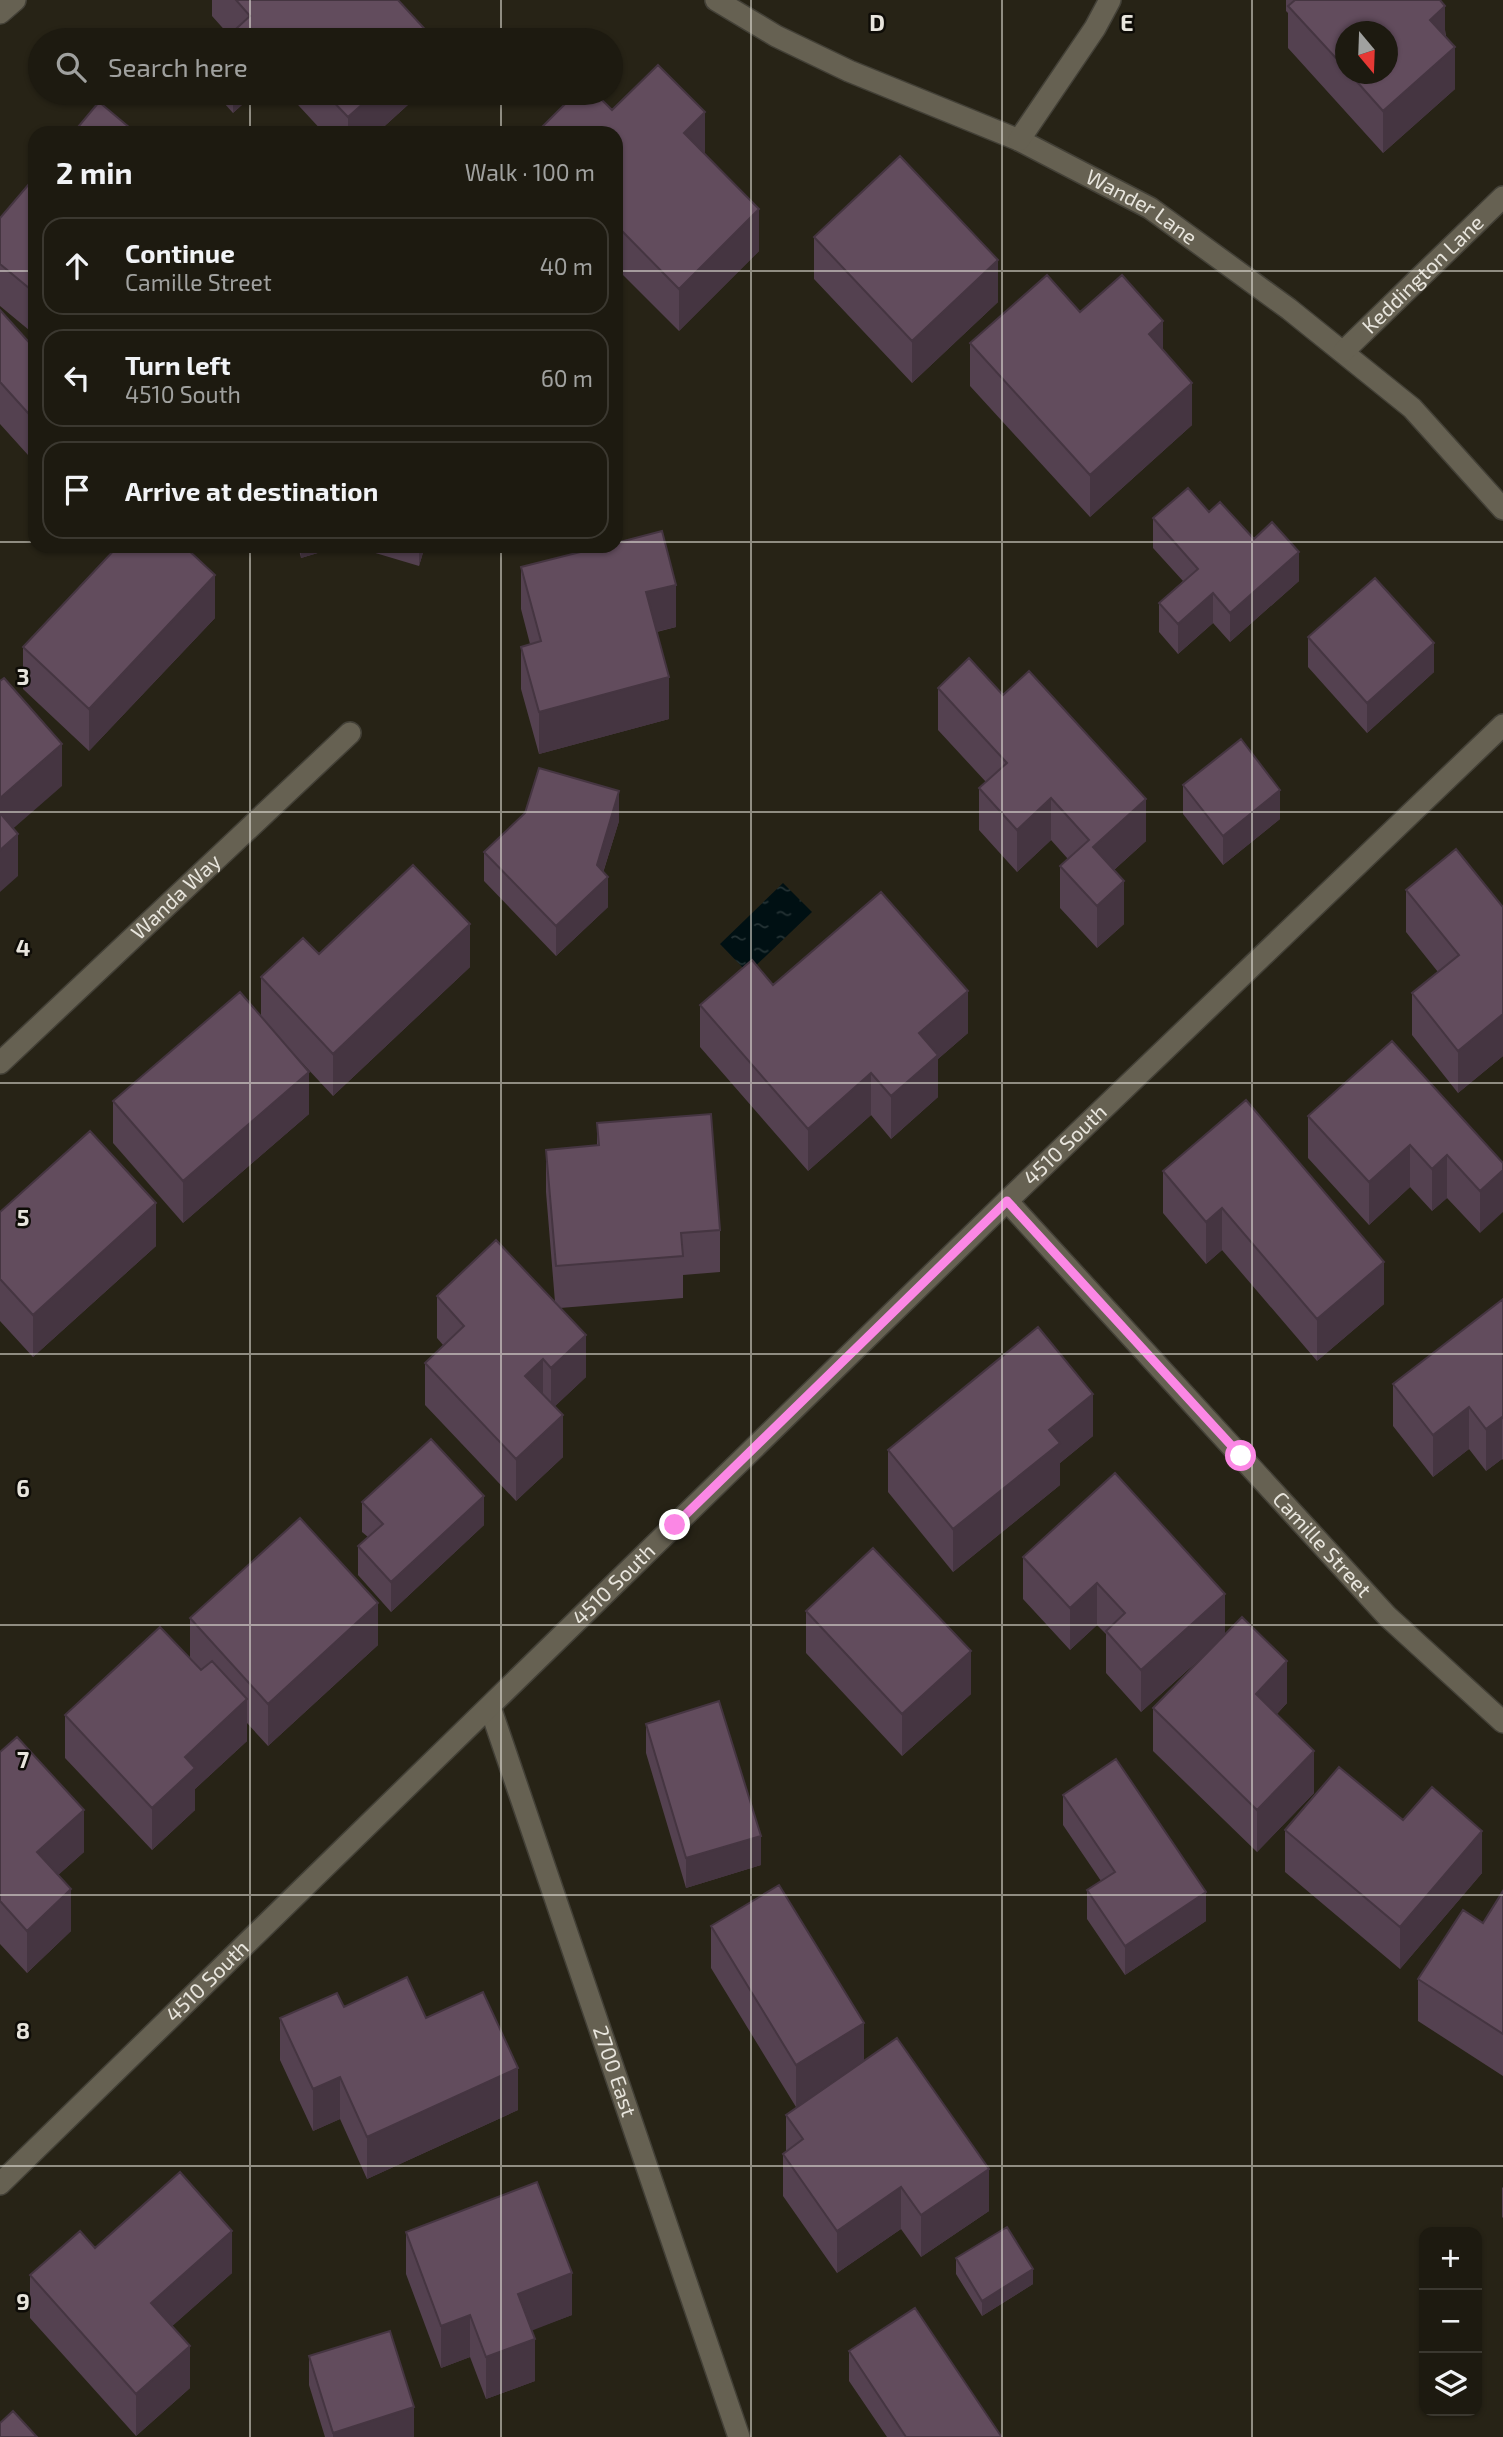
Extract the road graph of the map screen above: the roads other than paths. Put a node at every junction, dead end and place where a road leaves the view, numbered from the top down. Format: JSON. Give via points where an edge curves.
{"nodes":[{"id":1,"x":15,"y":0,"type":"edge"},
{"id":2,"x":716,"y":0,"type":"edge"},
{"id":3,"x":1110,"y":0,"type":"edge"},
{"id":4,"x":0,"y":13,"type":"edge"},
{"id":5,"x":1019,"y":140,"type":"junction"},
{"id":6,"x":1503,"y":197,"type":"edge"},
{"id":7,"x":1343,"y":351,"type":"junction"},
{"id":8,"x":1503,"y":509,"type":"edge"},
{"id":9,"x":1503,"y":726,"type":"edge"},
{"id":10,"x":350,"y":733,"type":"dead end"},
{"id":11,"x":0,"y":1063,"type":"edge"},
{"id":12,"x":1007,"y":1201,"type":"junction"},
{"id":13,"x":490,"y":1707,"type":"junction"},
{"id":14,"x":1503,"y":1722,"type":"edge"},
{"id":15,"x":0,"y":2184,"type":"edge"},
{"id":16,"x":739,"y":2437,"type":"edge"}],
"edges":[{"from":1,"to":4,"type":"street"},
{"from":2,"to":5,"type":"street","name":"Wander Lane","via":[[776,36],[849,71]]},
{"from":3,"to":5,"type":"street"},
{"from":5,"to":7,"type":"street","name":"Wander Lane","via":[[1150,208]]},
{"from":6,"to":7,"type":"street","name":"Keddington Lane"},
{"from":7,"to":8,"type":"street","name":"Wander Lane","via":[[1412,408]]},
{"from":9,"to":12,"type":"street","name":"4510 South"},
{"from":10,"to":11,"type":"street","name":"Wanda Way"},
{"from":12,"to":13,"type":"street","name":"4510 South"},
{"from":12,"to":14,"type":"street","name":"Camille Street","via":[[1387,1616]]},
{"from":13,"to":15,"type":"street","name":"4510 South"},
{"from":13,"to":16,"type":"street","name":"2700 East"}]}
